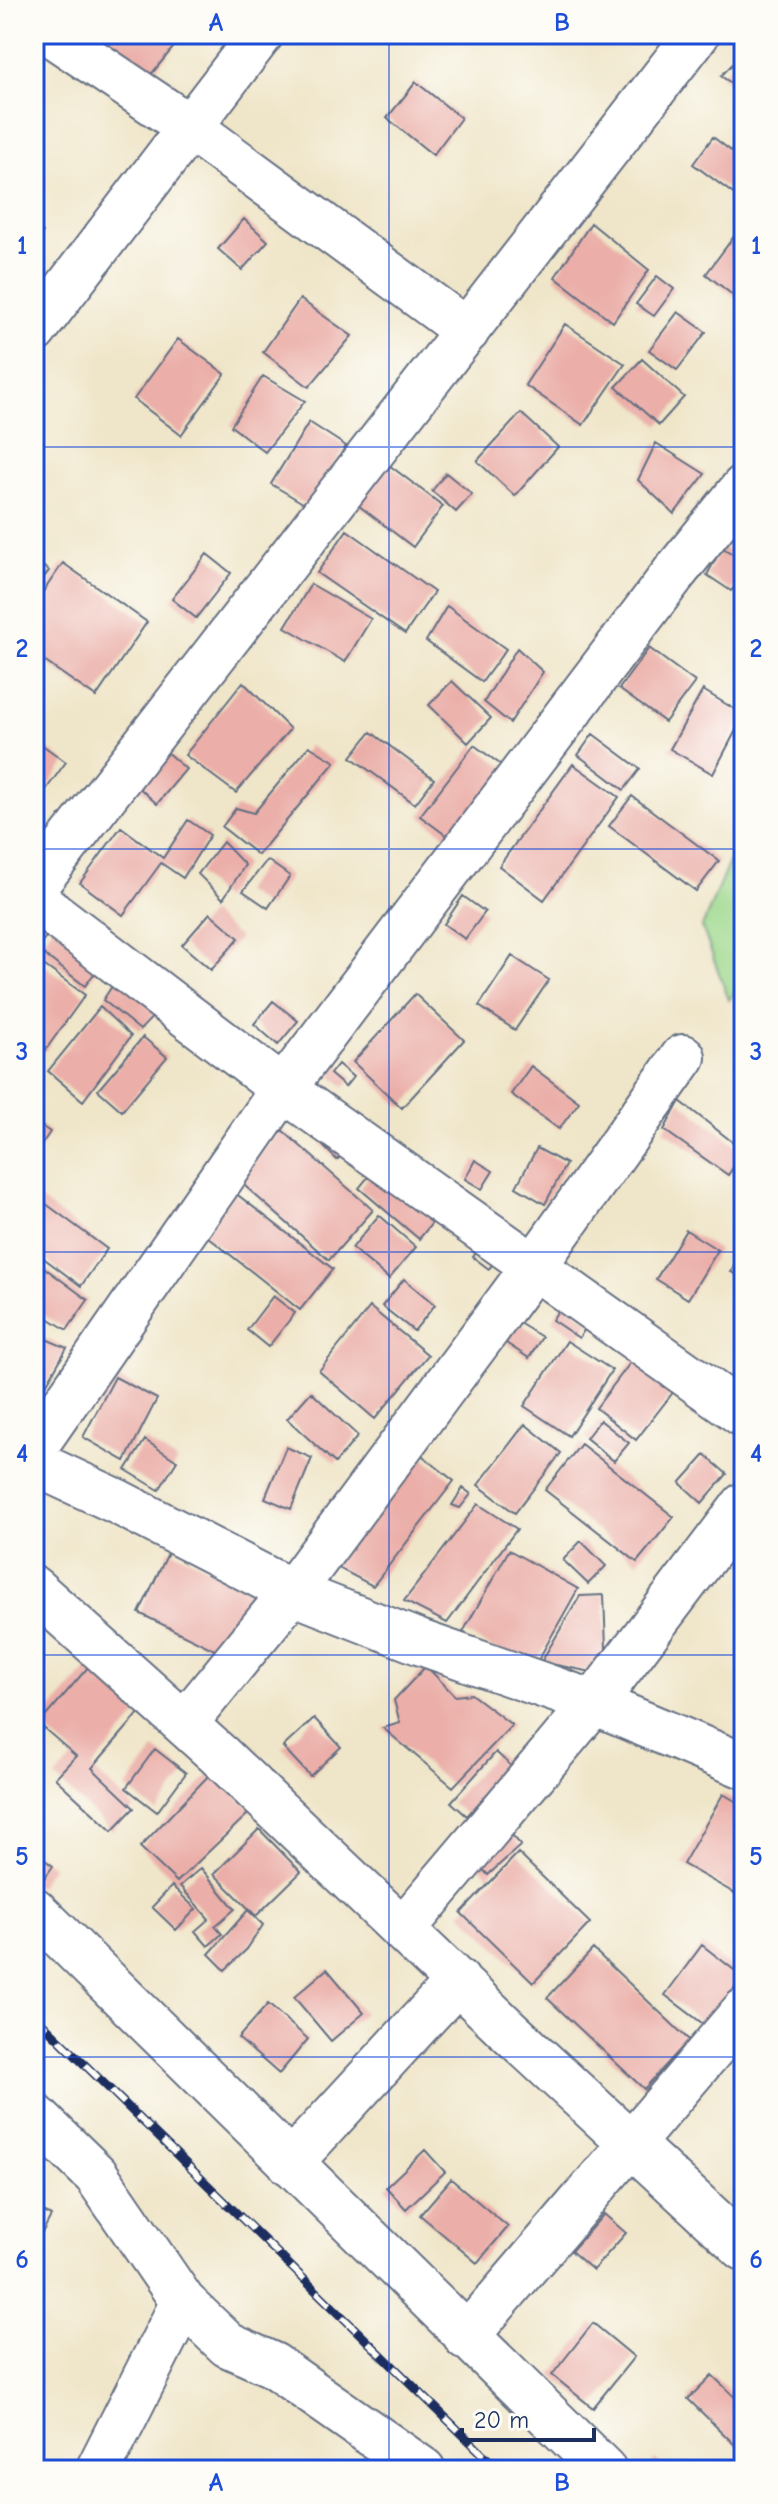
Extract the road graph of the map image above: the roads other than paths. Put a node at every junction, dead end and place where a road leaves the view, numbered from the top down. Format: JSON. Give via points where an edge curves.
{"nodes":[{"id":1,"x":51,"y":34,"type":"edge"},
{"id":2,"x":261,"y":34,"type":"edge"},
{"id":3,"x":697,"y":34,"type":"edge"},
{"id":4,"x":191,"y":128,"type":"junction"},
{"id":5,"x":34,"y":331,"type":"edge"},
{"id":6,"x":467,"y":331,"type":"junction"},
{"id":7,"x":744,"y":487,"type":"edge"},
{"id":8,"x":34,"y":887,"type":"edge"},
{"id":9,"x":34,"y":899,"type":"edge"},
{"id":10,"x":683,"y":1057,"type":"dead end"},
{"id":11,"x":283,"y":1089,"type":"junction"},
{"id":12,"x":535,"y":1265,"type":"junction"},
{"id":13,"x":744,"y":1415,"type":"edge"},
{"id":14,"x":34,"y":1448,"type":"edge"},
{"id":15,"x":34,"y":1463,"type":"edge"},
{"id":16,"x":744,"y":1505,"type":"edge"},
{"id":17,"x":34,"y":1589,"type":"edge"},
{"id":18,"x":292,"y":1592,"type":"junction"},
{"id":19,"x":594,"y":1703,"type":"junction"},
{"id":20,"x":185,"y":1723,"type":"junction"},
{"id":21,"x":744,"y":1766,"type":"edge"},
{"id":22,"x":34,"y":1910,"type":"edge"},
{"id":23,"x":404,"y":1928,"type":"junction"},
{"id":24,"x":458,"y":1981,"type":"junction"},
{"id":25,"x":744,"y":2011,"type":"edge"},
{"id":26,"x":34,"y":2115,"type":"edge"},
{"id":27,"x":633,"y":2143,"type":"junction"},
{"id":28,"x":290,"y":2163,"type":"junction"},
{"id":29,"x":744,"y":2248,"type":"edge"},
{"id":30,"x":183,"y":2302,"type":"junction"},
{"id":31,"x":466,"y":2337,"type":"junction"},
{"id":32,"x":98,"y":2470,"type":"edge"},
{"id":33,"x":423,"y":2470,"type":"edge"},
{"id":34,"x":604,"y":2470,"type":"edge"}],
"edges":[{"from":1,"to":4,"type":"street"},
{"from":2,"to":4,"type":"street"},
{"from":3,"to":6,"type":"street"},
{"from":4,"to":5,"type":"street"},
{"from":4,"to":6,"type":"street"},
{"from":6,"to":8,"type":"street"},
{"from":7,"to":11,"type":"street"},
{"from":9,"to":11,"type":"street"},
{"from":10,"to":12,"type":"street"},
{"from":11,"to":12,"type":"street"},
{"from":11,"to":14,"type":"street"},
{"from":12,"to":13,"type":"street"},
{"from":12,"to":18,"type":"street"},
{"from":15,"to":18,"type":"street"},
{"from":16,"to":19,"type":"street"},
{"from":17,"to":20,"type":"street"},
{"from":18,"to":19,"type":"street"},
{"from":18,"to":20,"type":"street"},
{"from":19,"to":21,"type":"street"},
{"from":19,"to":23,"type":"street"},
{"from":20,"to":23,"type":"street"},
{"from":22,"to":28,"type":"street"},
{"from":23,"to":24,"type":"street"},
{"from":24,"to":27,"type":"street"},
{"from":24,"to":28,"type":"street"},
{"from":25,"to":27,"type":"street"},
{"from":26,"to":30,"type":"street","via":[[96,2175]]},
{"from":27,"to":29,"type":"street"},
{"from":27,"to":31,"type":"street"},
{"from":28,"to":31,"type":"street"},
{"from":30,"to":32,"type":"street"},
{"from":30,"to":33,"type":"street","via":[[228,2345],[273,2365]]},
{"from":31,"to":34,"type":"street"}]}
